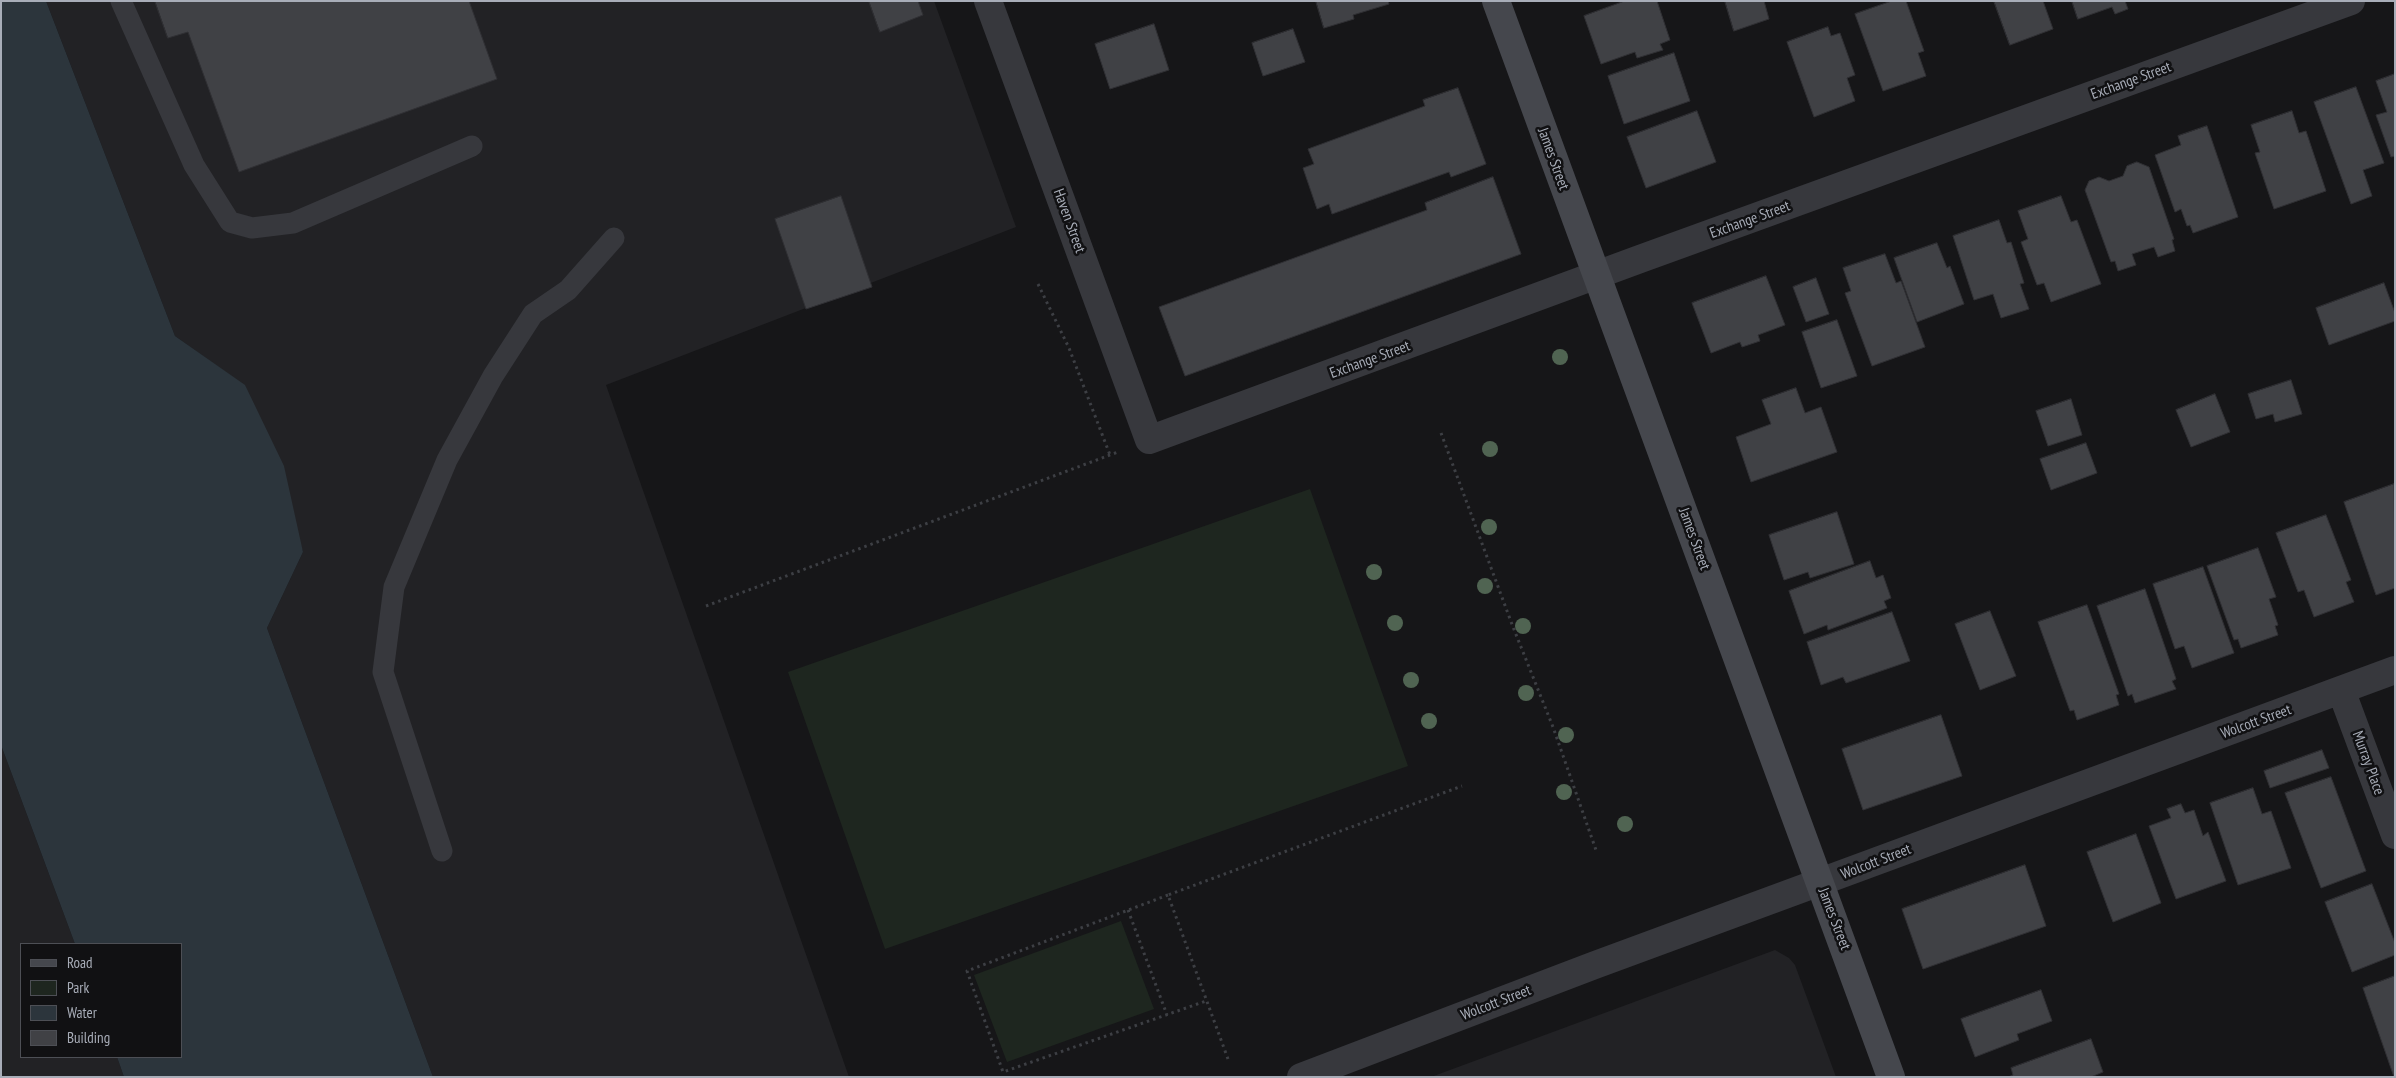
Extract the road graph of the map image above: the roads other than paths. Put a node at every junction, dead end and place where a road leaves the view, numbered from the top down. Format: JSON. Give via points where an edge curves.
{"nodes":[{"id":1,"x":121,"y":1,"type":"edge"},
{"id":2,"x":988,"y":1,"type":"edge"},
{"id":3,"x":1496,"y":1,"type":"edge"},
{"id":4,"x":2351,"y":1,"type":"edge"},
{"id":5,"x":472,"y":146,"type":"dead end"},
{"id":6,"x":614,"y":238,"type":"dead end"},
{"id":7,"x":1596,"y":276,"type":"junction"},
{"id":8,"x":1149,"y":440,"type":"joint"},
{"id":9,"x":2395,"y":670,"type":"edge"},
{"id":10,"x":2341,"y":690,"type":"junction"},
{"id":11,"x":2395,"y":835,"type":"edge"},
{"id":12,"x":442,"y":851,"type":"dead end"},
{"id":13,"x":1821,"y":883,"type":"junction"},
{"id":14,"x":1302,"y":1077,"type":"edge"},
{"id":15,"x":1891,"y":1077,"type":"edge"}],
"edges":[{"from":1,"to":5,"type":"lane","via":[[194,166],[230,222],[252,228],[294,223]]},
{"from":2,"to":8,"type":"street","name":"Haven Street"},
{"from":3,"to":7,"type":"main road","name":"James Street"},
{"from":4,"to":7,"type":"street","name":"Exchange Street"},
{"from":6,"to":12,"type":"lane","via":[[568,290],[534,314],[492,376],[447,460],[394,587],[383,672]]},
{"from":7,"to":8,"type":"street","name":"Exchange Street"},
{"from":7,"to":13,"type":"main road","name":"James Street"},
{"from":9,"to":10,"type":"street","name":"Wolcott Street"},
{"from":10,"to":11,"type":"street","name":"Murray Place"},
{"from":10,"to":13,"type":"street","name":"Wolcott Street"},
{"from":13,"to":14,"type":"street","name":"Wolcott Street"},
{"from":13,"to":15,"type":"main road","name":"James Street"}]}
